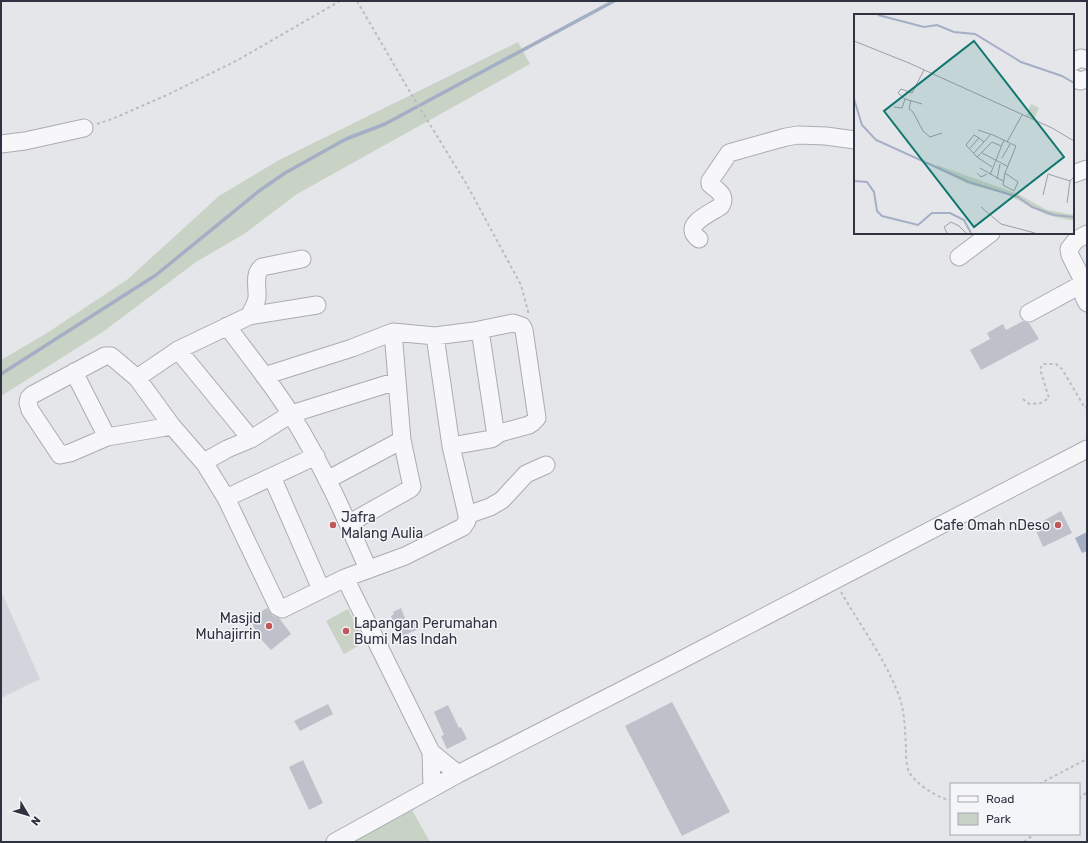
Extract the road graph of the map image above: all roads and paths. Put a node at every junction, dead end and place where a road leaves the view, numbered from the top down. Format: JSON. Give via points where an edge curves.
{"nodes":[{"id":1,"x":340,"y":1,"type":"edge"},
{"id":2,"x":357,"y":1,"type":"edge"},
{"id":3,"x":1087,"y":60,"type":"edge"},
{"id":4,"x":1074,"y":62,"type":"edge"},
{"id":5,"x":1074,"y":78,"type":"edge"},
{"id":6,"x":1087,"y":79,"type":"edge"},
{"id":7,"x":84,"y":128,"type":"joint"},
{"id":8,"x":854,"y":140,"type":"edge"},
{"id":9,"x":1,"y":144,"type":"edge"},
{"id":10,"x":728,"y":154,"type":"junction"},
{"id":11,"x":709,"y":159,"type":"dead end"},
{"id":12,"x":1087,"y":168,"type":"edge"},
{"id":13,"x":1074,"y":174,"type":"edge"},
{"id":14,"x":990,"y":234,"type":"edge"},
{"id":15,"x":1087,"y":234,"type":"edge"},
{"id":16,"x":699,"y":239,"type":"dead end"},
{"id":17,"x":959,"y":257,"type":"dead end"},
{"id":18,"x":302,"y":259,"type":"dead end"},
{"id":19,"x":1085,"y":285,"type":"edge"},
{"id":20,"x":1087,"y":303,"type":"edge"},
{"id":21,"x":317,"y":305,"type":"dead end"},
{"id":22,"x":1029,"y":313,"type":"dead end"},
{"id":23,"x":249,"y":316,"type":"junction"},
{"id":24,"x":227,"y":326,"type":"junction"},
{"id":25,"x":522,"y":326,"type":"junction"},
{"id":26,"x":480,"y":330,"type":"junction"},
{"id":27,"x":393,"y":332,"type":"junction"},
{"id":28,"x":434,"y":336,"type":"junction"},
{"id":29,"x":178,"y":350,"type":"junction"},
{"id":30,"x":74,"y":372,"type":"junction"},
{"id":31,"x":264,"y":376,"type":"junction"},
{"id":32,"x":137,"y":378,"type":"junction"},
{"id":33,"x":397,"y":381,"type":"junction"},
{"id":34,"x":1023,"y":399,"type":"dead end"},
{"id":35,"x":1087,"y":407,"type":"edge"},
{"id":36,"x":291,"y":414,"type":"junction"},
{"id":37,"x":172,"y":426,"type":"junction"},
{"id":38,"x":496,"y":434,"type":"junction"},
{"id":39,"x":107,"y":437,"type":"junction"},
{"id":40,"x":251,"y":439,"type":"junction"},
{"id":41,"x":402,"y":440,"type":"junction"},
{"id":42,"x":451,"y":446,"type":"junction"},
{"id":43,"x":1087,"y":448,"type":"edge"},
{"id":44,"x":316,"y":456,"type":"junction"},
{"id":45,"x":205,"y":464,"type":"junction"},
{"id":46,"x":546,"y":465,"type":"dead end"},
{"id":47,"x":272,"y":477,"type":"junction"},
{"id":48,"x":328,"y":480,"type":"junction"},
{"id":49,"x":226,"y":498,"type":"junction"},
{"id":50,"x":467,"y":515,"type":"junction"},
{"id":51,"x":348,"y":524,"type":"junction"},
{"id":52,"x":368,"y":569,"type":"junction"},
{"id":53,"x":345,"y":578,"type":"junction"},
{"id":54,"x":834,"y":581,"type":"junction"},
{"id":55,"x":321,"y":590,"type":"junction"},
{"id":56,"x":431,"y":752,"type":"junction"},
{"id":57,"x":1087,"y":759,"type":"edge"},
{"id":58,"x":458,"y":774,"type":"junction"},
{"id":59,"x":1041,"y":783,"type":"edge"},
{"id":60,"x":432,"y":788,"type":"junction"},
{"id":61,"x":950,"y":800,"type":"edge"},
{"id":62,"x":1033,"y":835,"type":"edge"},
{"id":63,"x":335,"y":842,"type":"edge"},
{"id":64,"x":1024,"y":842,"type":"edge"}],
"edges":[{"from":1,"to":7,"type":"path","via":[[238,60],[167,95]]},
{"from":2,"to":25,"type":"path","via":[[467,185],[521,285],[529,316]]},
{"from":3,"to":4,"type":"street","via":[[1081,58]]},
{"from":5,"to":6,"type":"street","via":[[1080,81]]},
{"from":7,"to":9,"type":"street"},
{"from":8,"to":10,"type":"street","via":[[826,136],[792,136]]},
{"from":10,"to":11,"type":"street"},
{"from":10,"to":16,"type":"street","via":[[710,181],[710,184],[722,194],[723,203],[695,223],[693,228]]},
{"from":12,"to":13,"type":"street"},
{"from":14,"to":17,"type":"street"},
{"from":15,"to":19,"type":"street","via":[[1076,240],[1069,249]]},
{"from":18,"to":23,"type":"street","via":[[260,269],[257,273],[256,302]]},
{"from":19,"to":20,"type":"street","via":[[1084,297]]},
{"from":19,"to":22,"type":"street"},
{"from":21,"to":23,"type":"street"},
{"from":23,"to":24,"type":"street"},
{"from":24,"to":29,"type":"street"},
{"from":24,"to":31,"type":"street"},
{"from":25,"to":26,"type":"street","via":[[513,323]]},
{"from":25,"to":38,"type":"street","via":[[537,418],[529,425]]},
{"from":26,"to":28,"type":"street"},
{"from":26,"to":38,"type":"street"},
{"from":27,"to":28,"type":"street"},
{"from":27,"to":31,"type":"street"},
{"from":27,"to":33,"type":"street"},
{"from":28,"to":42,"type":"street"},
{"from":29,"to":32,"type":"street"},
{"from":29,"to":40,"type":"street"},
{"from":30,"to":32,"type":"street","via":[[105,356],[111,356]]},
{"from":30,"to":39,"type":"street"},
{"from":30,"to":39,"type":"street","via":[[28,398],[30,410],[60,455]]},
{"from":31,"to":36,"type":"street"},
{"from":32,"to":37,"type":"street"},
{"from":33,"to":36,"type":"street"},
{"from":33,"to":41,"type":"street"},
{"from":34,"to":35,"type":"path","via":[[1029,404],[1041,403],[1049,398],[1040,368],[1043,364],[1056,364],[1062,369],[1085,408]]},
{"from":36,"to":40,"type":"street"},
{"from":36,"to":44,"type":"street"},
{"from":37,"to":39,"type":"street"},
{"from":37,"to":45,"type":"street"},
{"from":38,"to":42,"type":"street","via":[[491,439]]},
{"from":40,"to":45,"type":"street","via":[[227,449]]},
{"from":41,"to":48,"type":"street"},
{"from":41,"to":51,"type":"street","via":[[412,487]]},
{"from":42,"to":50,"type":"street"},
{"from":43,"to":54,"type":"street"},
{"from":44,"to":47,"type":"street"},
{"from":44,"to":48,"type":"street"},
{"from":45,"to":49,"type":"street"},
{"from":46,"to":50,"type":"street","via":[[526,474],[502,500]]},
{"from":47,"to":49,"type":"street"},
{"from":47,"to":55,"type":"street"},
{"from":48,"to":51,"type":"street"},
{"from":49,"to":55,"type":"street","via":[[279,608],[282,609]]},
{"from":50,"to":52,"type":"street","via":[[463,527],[404,556]]},
{"from":51,"to":52,"type":"street"},
{"from":52,"to":53,"type":"street"},
{"from":53,"to":55,"type":"street"},
{"from":53,"to":56,"type":"street"},
{"from":54,"to":58,"type":"street"},
{"from":54,"to":61,"type":"path","via":[[892,679],[901,702],[904,719],[908,770],[925,789]]},
{"from":56,"to":58,"type":"street"},
{"from":56,"to":60,"type":"street"},
{"from":57,"to":59,"type":"path"},
{"from":58,"to":60,"type":"street"},
{"from":60,"to":63,"type":"street"},
{"from":62,"to":64,"type":"path"}]}
